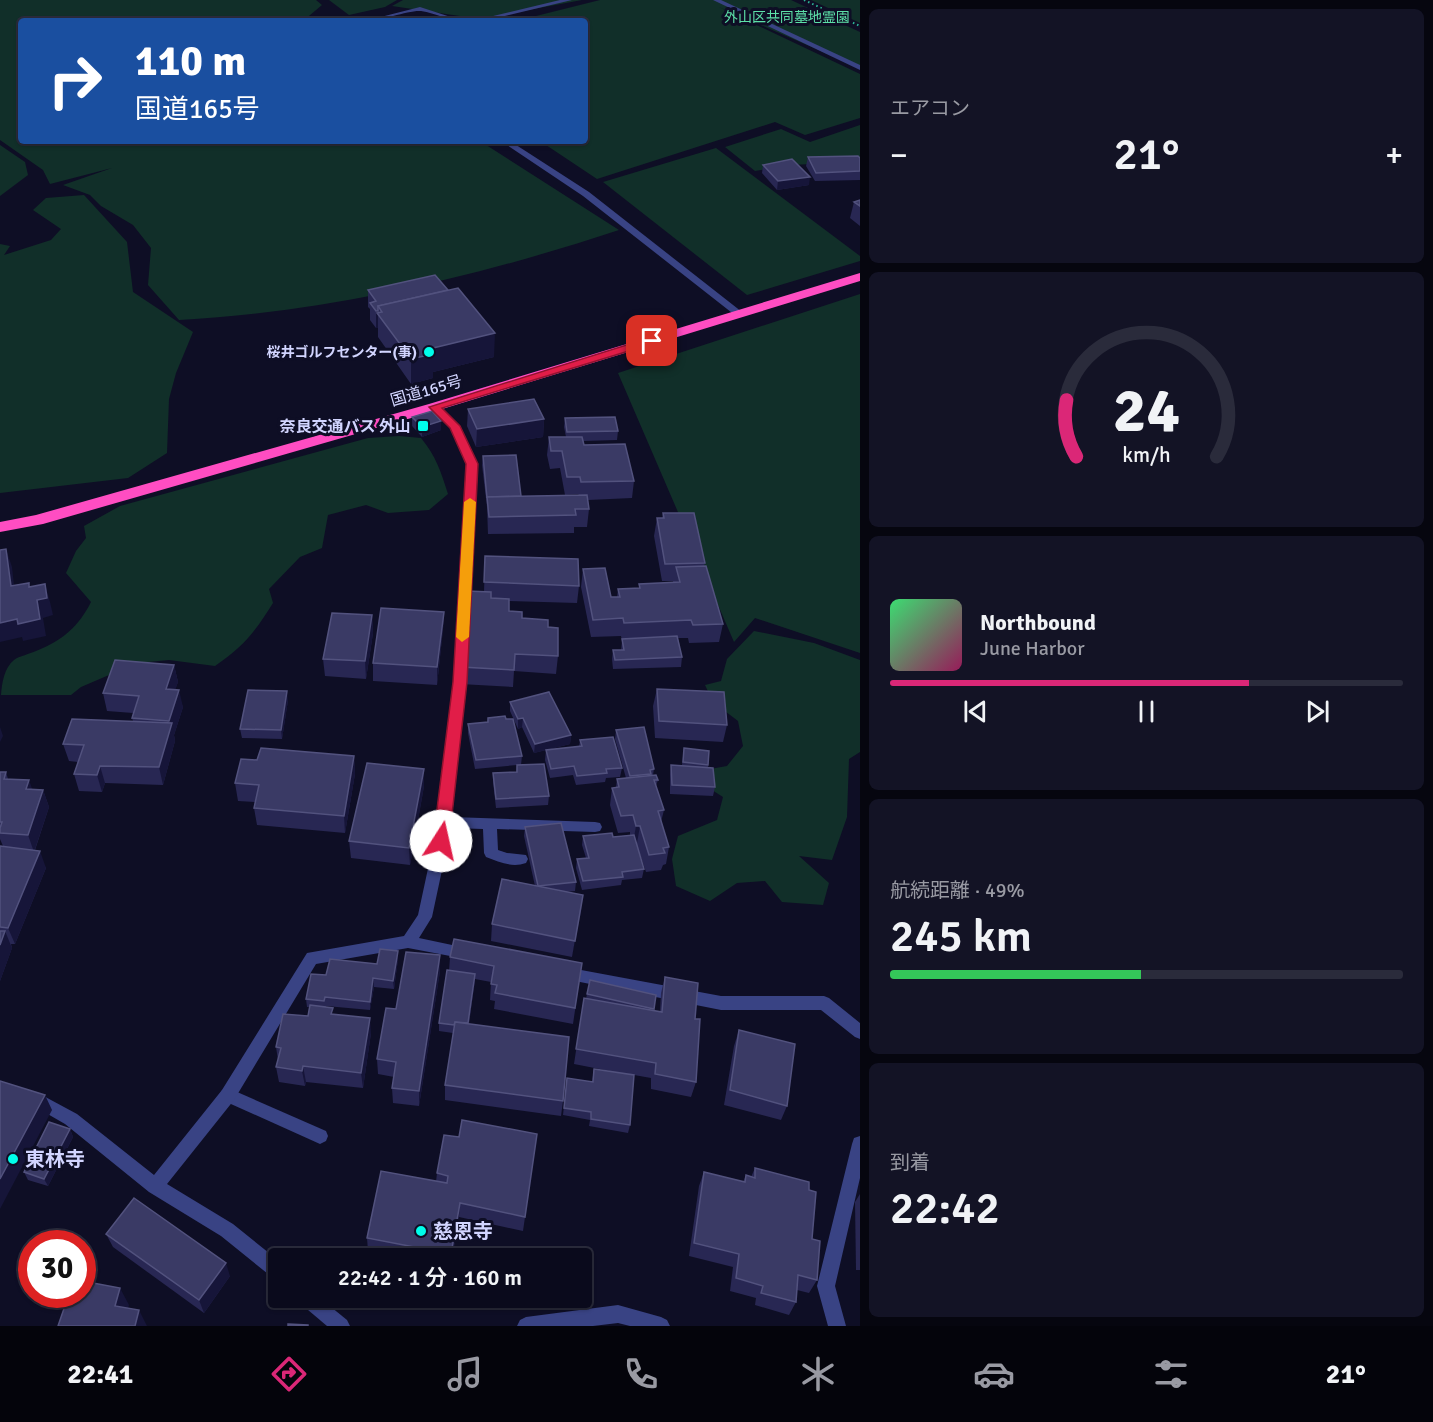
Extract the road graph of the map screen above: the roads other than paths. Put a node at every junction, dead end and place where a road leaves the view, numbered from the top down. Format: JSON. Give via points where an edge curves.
{"nodes":[{"id":1,"x":569,"y":0,"type":"edge"},
{"id":2,"x":716,"y":0,"type":"edge"},
{"id":3,"x":381,"y":18,"type":"edge"},
{"id":4,"x":450,"y":18,"type":"edge"},
{"id":5,"x":488,"y":18,"type":"edge"},
{"id":6,"x":860,"y":68,"type":"edge"},
{"id":7,"x":510,"y":144,"type":"edge"},
{"id":8,"x":860,"y":278,"type":"edge"},
{"id":9,"x":739,"y":314,"type":"junction"},
{"id":10,"x":434,"y":407,"type":"junction"},
{"id":11,"x":0,"y":527,"type":"edge"},
{"id":12,"x":445,"y":822,"type":"junction"},
{"id":13,"x":490,"y":825,"type":"junction"},
{"id":14,"x":595,"y":827,"type":"dead end"},
{"id":15,"x":521,"y":859,"type":"dead end"},
{"id":16,"x":408,"y":942,"type":"junction"},
{"id":17,"x":484,"y":956,"type":"edge"},
{"id":18,"x":548,"y":970,"type":"edge"},
{"id":19,"x":860,"y":1032,"type":"edge"},
{"id":20,"x":26,"y":1093,"type":"edge"},
{"id":21,"x":228,"y":1095,"type":"junction"},
{"id":22,"x":320,"y":1136,"type":"dead end"},
{"id":23,"x":860,"y":1144,"type":"edge"},
{"id":24,"x":155,"y":1186,"type":"junction"},
{"id":25,"x":268,"y":1263,"type":"edge"},
{"id":26,"x":319,"y":1308,"type":"edge"},
{"id":27,"x":341,"y":1326,"type":"edge"},
{"id":28,"x":526,"y":1326,"type":"edge"},
{"id":29,"x":661,"y":1326,"type":"edge"},
{"id":30,"x":837,"y":1326,"type":"edge"}],
"edges":[{"from":1,"to":5,"type":"street"},
{"from":2,"to":6,"type":"street"},
{"from":3,"to":4,"type":"street","via":[[420,9]]},
{"from":7,"to":9,"type":"street","via":[[586,194]]},
{"from":8,"to":9,"type":"highway","name":"国道165号"},
{"from":9,"to":10,"type":"highway","name":"国道165号"},
{"from":10,"to":11,"type":"highway","name":"国道165号","via":[[48,517]]},
{"from":10,"to":12,"type":"street","via":[[455,426],[472,464],[460,682]]},
{"from":12,"to":13,"type":"street"},
{"from":12,"to":16,"type":"street","via":[[425,917]]},
{"from":13,"to":14,"type":"street"},
{"from":13,"to":15,"type":"street","via":[[491,853]]},
{"from":16,"to":17,"type":"street"},
{"from":16,"to":21,"type":"street","via":[[312,958]]},
{"from":18,"to":19,"type":"street","via":[[722,1003],[824,1003]]},
{"from":20,"to":24,"type":"street","via":[[71,1119]]},
{"from":21,"to":22,"type":"street"},
{"from":21,"to":24,"type":"street"},
{"from":23,"to":30,"type":"street","via":[[826,1286]]},
{"from":24,"to":25,"type":"street","via":[[227,1230]]},
{"from":26,"to":27,"type":"street"},
{"from":28,"to":29,"type":"street","via":[[618,1314]]}]}
